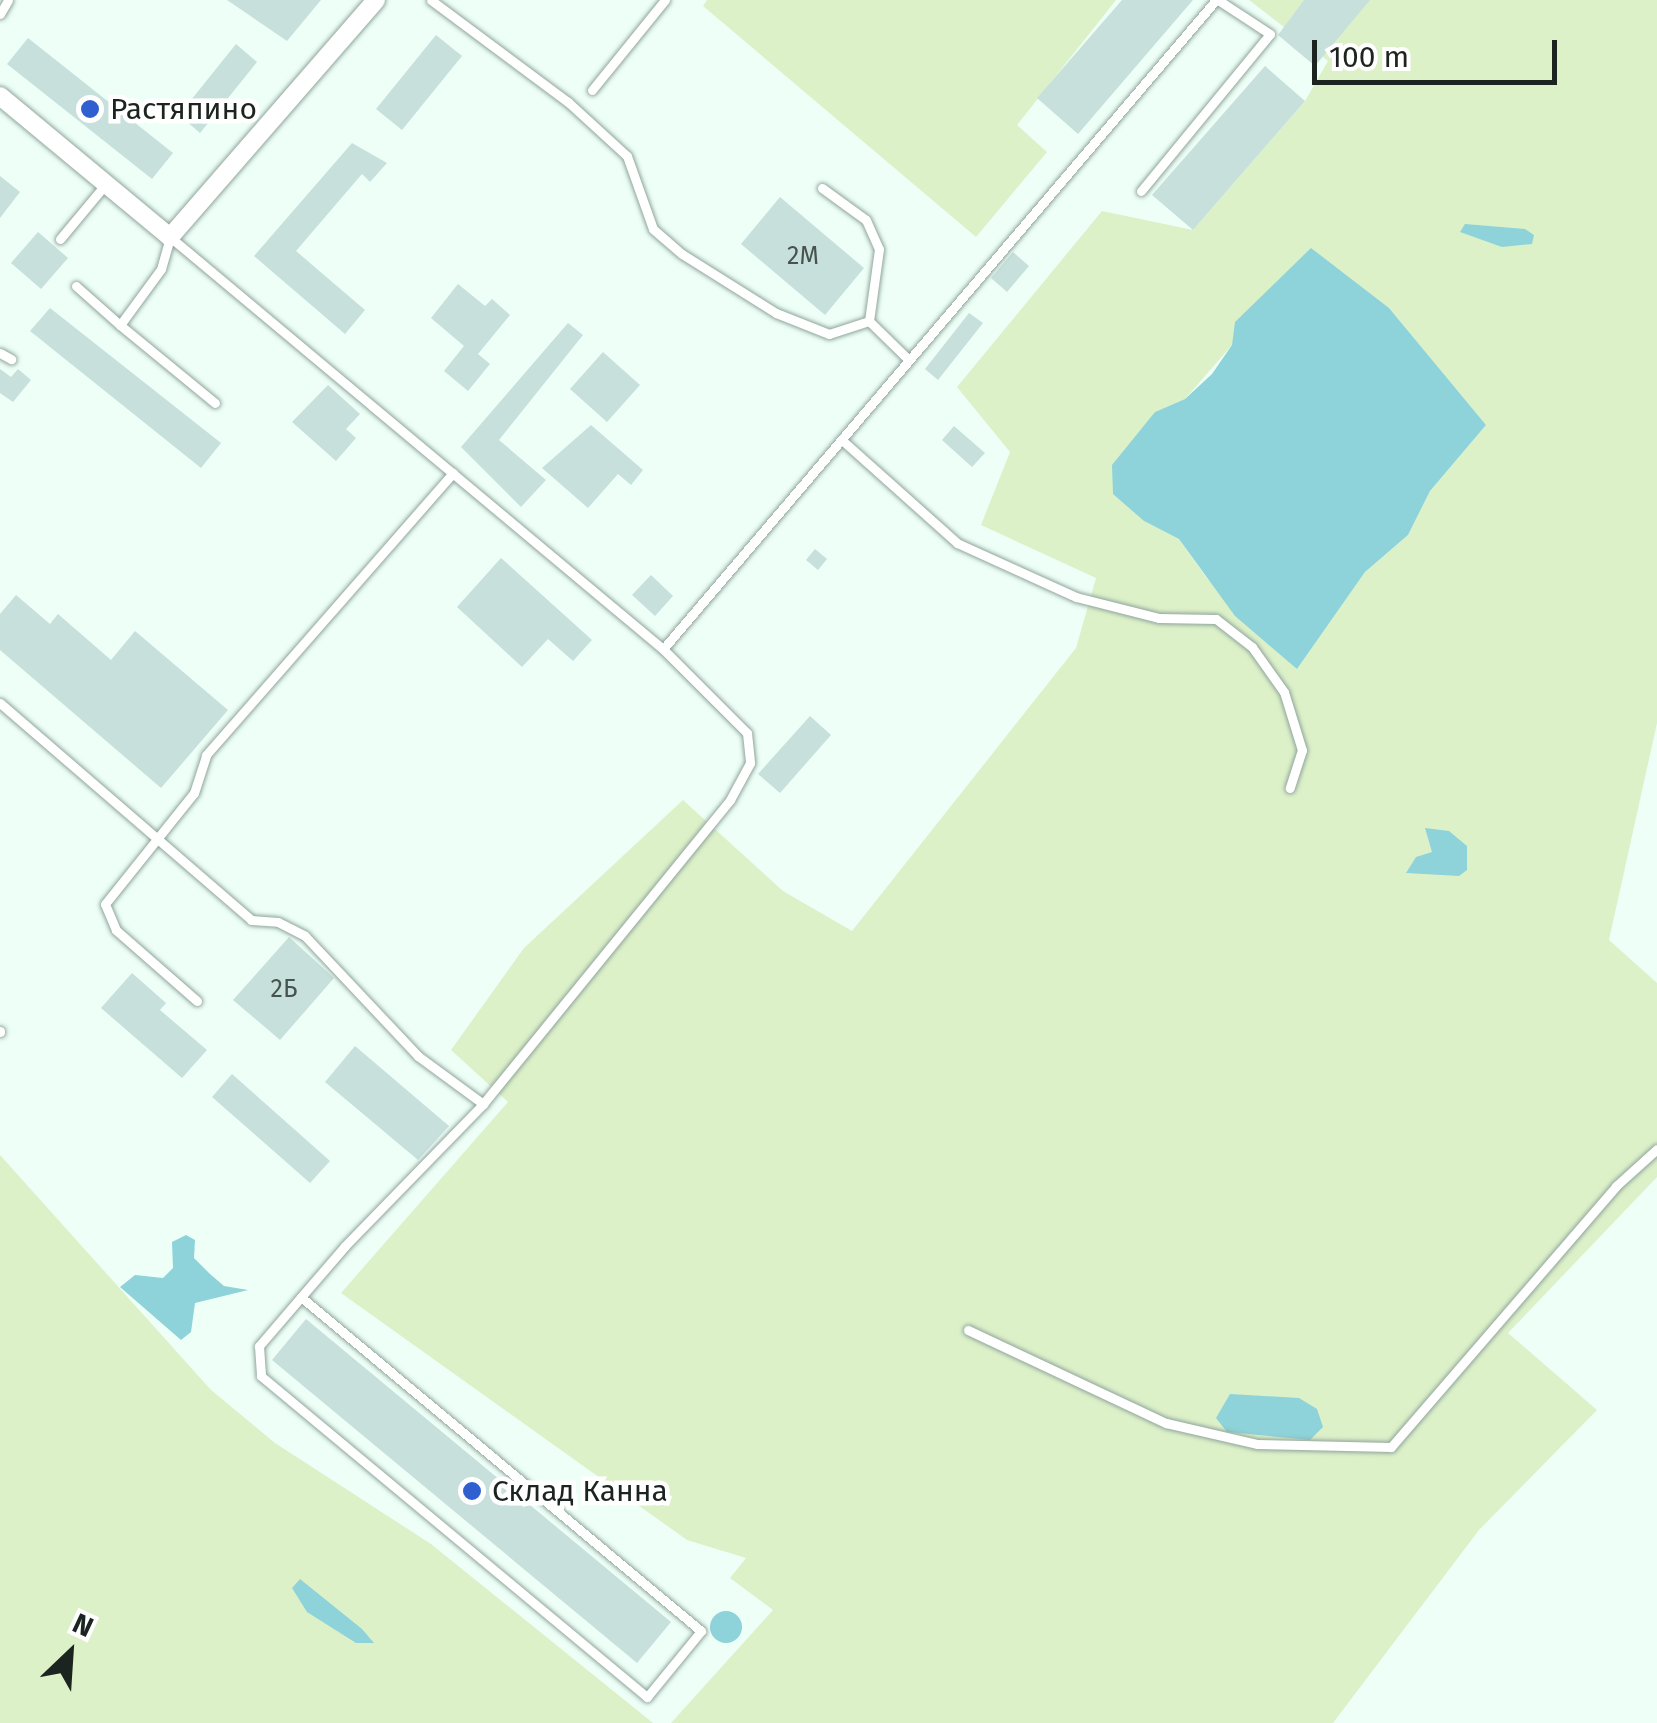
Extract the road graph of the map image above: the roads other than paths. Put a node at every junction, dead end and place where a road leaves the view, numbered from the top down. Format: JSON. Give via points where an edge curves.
{"nodes":[{"id":1,"x":376,"y":0,"type":"edge"},
{"id":2,"x":430,"y":0,"type":"edge"},
{"id":3,"x":665,"y":0,"type":"edge"},
{"id":4,"x":1217,"y":0,"type":"edge"},
{"id":5,"x":6,"y":1,"type":"edge"},
{"id":6,"x":0,"y":14,"type":"edge"},
{"id":7,"x":592,"y":90,"type":"dead end"},
{"id":8,"x":0,"y":96,"type":"edge"},
{"id":9,"x":105,"y":185,"type":"junction"},
{"id":10,"x":822,"y":188,"type":"dead end"},
{"id":11,"x":1141,"y":191,"type":"dead end"},
{"id":12,"x":170,"y":237,"type":"junction"},
{"id":13,"x":60,"y":239,"type":"dead end"},
{"id":14,"x":76,"y":286,"type":"dead end"},
{"id":15,"x":869,"y":321,"type":"junction"},
{"id":16,"x":120,"y":325,"type":"junction"},
{"id":17,"x":0,"y":352,"type":"edge"},
{"id":18,"x":11,"y":359,"type":"dead end"},
{"id":19,"x":908,"y":359,"type":"junction"},
{"id":20,"x":215,"y":403,"type":"dead end"},
{"id":21,"x":843,"y":441,"type":"junction"},
{"id":22,"x":452,"y":474,"type":"junction"},
{"id":23,"x":663,"y":649,"type":"junction"},
{"id":24,"x":0,"y":702,"type":"edge"},
{"id":25,"x":1290,"y":788,"type":"dead end"},
{"id":26,"x":156,"y":838,"type":"junction"},
{"id":27,"x":196,"y":1001,"type":"dead end"},
{"id":28,"x":483,"y":1104,"type":"junction"},
{"id":29,"x":1657,"y":1149,"type":"edge"},
{"id":30,"x":302,"y":1297,"type":"junction"},
{"id":31,"x":968,"y":1330,"type":"dead end"}],
"edges":[{"from":1,"to":12,"type":"street"},
{"from":2,"to":15,"type":"lane","via":[[568,102],[627,156],[654,229],[682,254],[776,313],[829,334]]},
{"from":3,"to":7,"type":"lane"},
{"from":4,"to":11,"type":"lane","via":[[1270,34]]},
{"from":4,"to":19,"type":"lane"},
{"from":5,"to":6,"type":"lane"},
{"from":8,"to":9,"type":"street"},
{"from":9,"to":12,"type":"street"},
{"from":9,"to":13,"type":"lane"},
{"from":10,"to":15,"type":"lane","via":[[866,220],[880,249]]},
{"from":12,"to":16,"type":"lane","via":[[161,268]]},
{"from":12,"to":22,"type":"lane"},
{"from":14,"to":16,"type":"lane"},
{"from":15,"to":19,"type":"lane"},
{"from":16,"to":20,"type":"lane"},
{"from":17,"to":18,"type":"lane"},
{"from":19,"to":21,"type":"lane"},
{"from":21,"to":23,"type":"lane"},
{"from":21,"to":25,"type":"lane","via":[[957,543],[1076,597],[1159,618],[1216,618],[1252,646],[1284,692],[1302,750]]},
{"from":22,"to":23,"type":"lane"},
{"from":22,"to":26,"type":"lane","via":[[206,755],[194,793]]},
{"from":23,"to":28,"type":"lane","via":[[747,733],[750,763],[730,800]]},
{"from":24,"to":26,"type":"lane"},
{"from":26,"to":27,"type":"lane","via":[[104,904],[116,930]]},
{"from":26,"to":28,"type":"lane","via":[[250,920],[278,922],[305,936],[418,1056]]},
{"from":28,"to":30,"type":"lane"},
{"from":29,"to":31,"type":"lane","via":[[1616,1186],[1391,1446],[1258,1444],[1166,1423]]},
{"from":30,"to":30,"type":"lane","via":[[259,1346],[261,1376],[647,1698],[701,1631]]}]}
